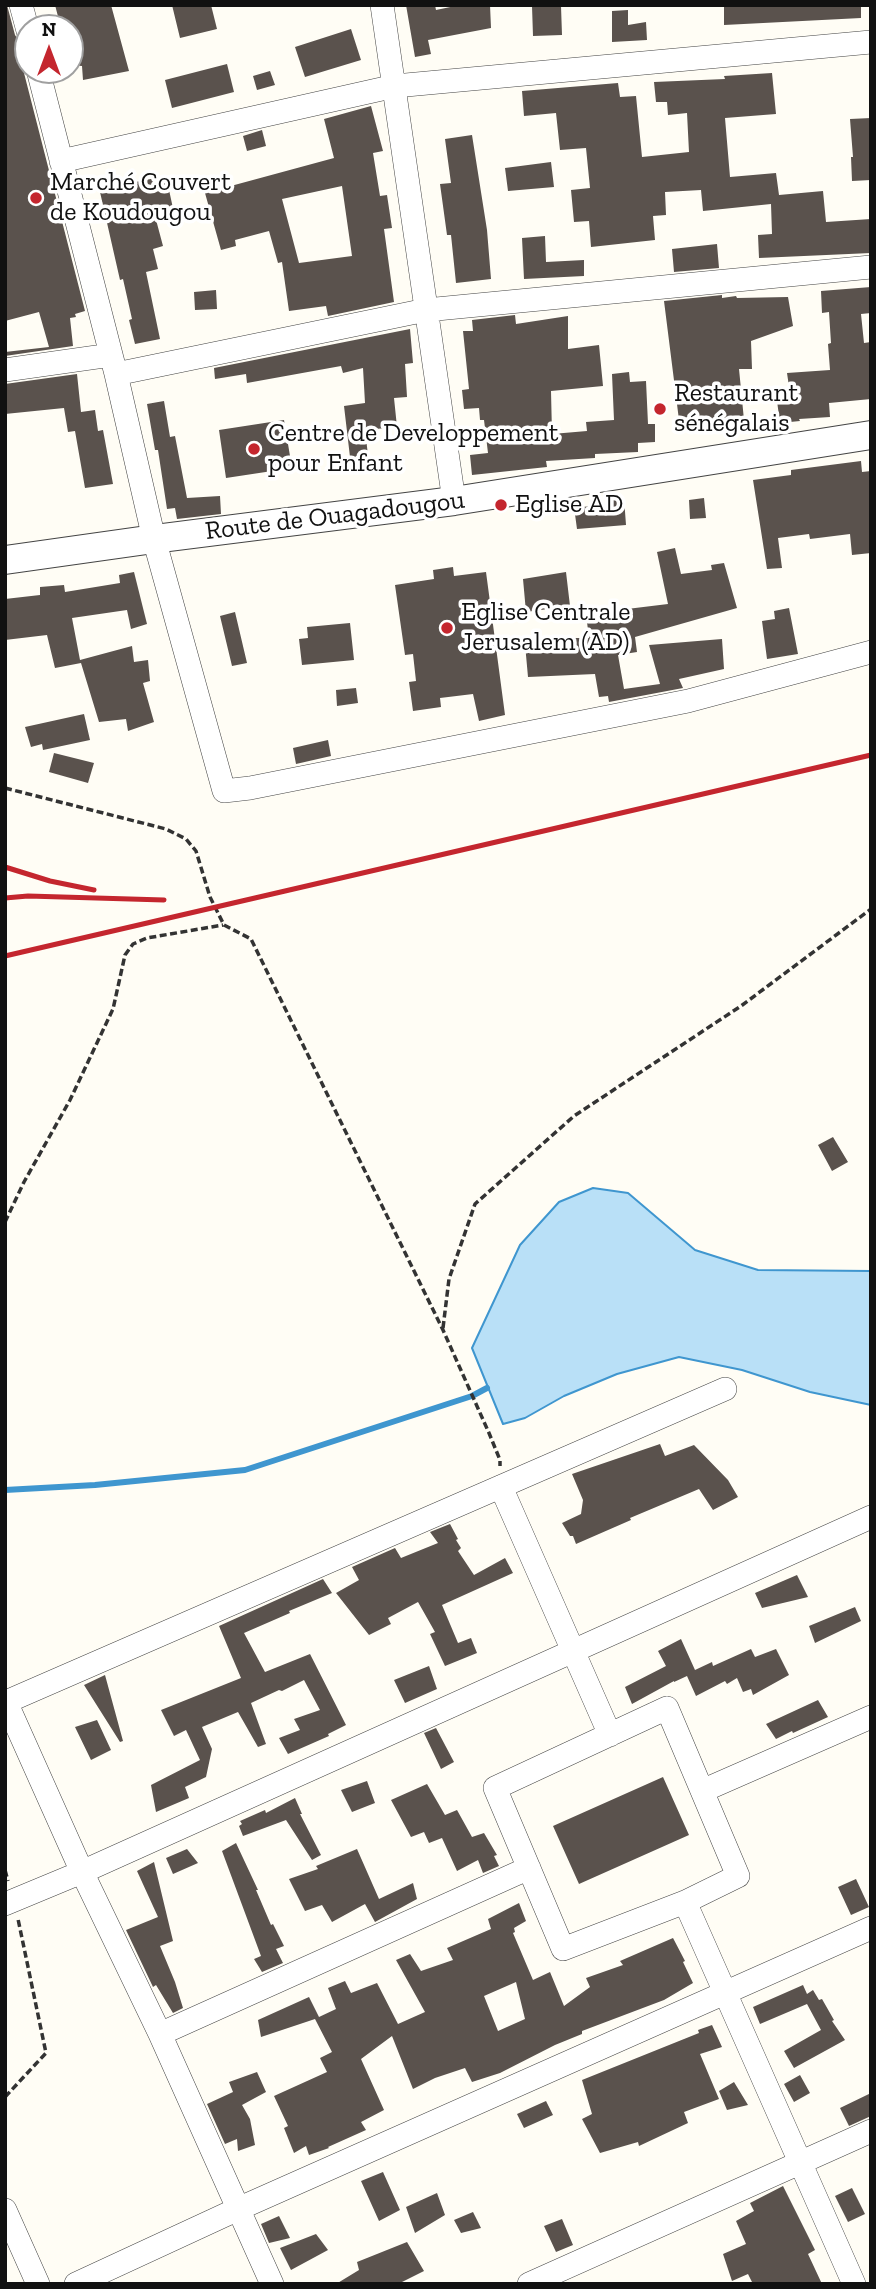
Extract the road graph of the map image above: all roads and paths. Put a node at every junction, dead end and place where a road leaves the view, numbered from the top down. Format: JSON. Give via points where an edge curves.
{"nodes":[{"id":1,"x":382,"y":5,"type":"edge"},
{"id":2,"x":871,"y":42,"type":"edge"},
{"id":3,"x":42,"y":84,"type":"edge"},
{"id":4,"x":395,"y":86,"type":"junction"},
{"id":5,"x":61,"y":160,"type":"junction"},
{"id":6,"x":871,"y":267,"type":"edge"},
{"id":7,"x":426,"y":310,"type":"junction"},
{"id":8,"x":114,"y":365,"type":"junction"},
{"id":9,"x":5,"y":370,"type":"edge"},
{"id":10,"x":871,"y":435,"type":"edge"},
{"id":11,"x":454,"y":501,"type":"junction"},
{"id":12,"x":155,"y":539,"type":"junction"},
{"id":13,"x":5,"y":560,"type":"edge"},
{"id":14,"x":871,"y":652,"type":"edge"},
{"id":15,"x":5,"y":788,"type":"edge"},
{"id":16,"x":871,"y":909,"type":"edge"},
{"id":17,"x":225,"y":925,"type":"junction"},
{"id":18,"x":5,"y":1222,"type":"edge"},
{"id":19,"x":443,"y":1331,"type":"junction"},
{"id":20,"x":725,"y":1390,"type":"dead end"},
{"id":21,"x":501,"y":1487,"type":"junction"},
{"id":22,"x":871,"y":1517,"type":"edge"},
{"id":23,"x":573,"y":1651,"type":"junction"},
{"id":24,"x":871,"y":1717,"type":"edge"},
{"id":25,"x":610,"y":1735,"type":"junction"},
{"id":26,"x":702,"y":1791,"type":"junction"},
{"id":27,"x":529,"y":1868,"type":"junction"},
{"id":28,"x":5,"y":1870,"type":"edge"},
{"id":29,"x":82,"y":1872,"type":"junction"},
{"id":30,"x":10,"y":1902,"type":"edge"},
{"id":31,"x":685,"y":1902,"type":"junction"},
{"id":32,"x":871,"y":1928,"type":"edge"},
{"id":33,"x":725,"y":1992,"type":"junction"},
{"id":34,"x":160,"y":2034,"type":"junction"},
{"id":35,"x":5,"y":2097,"type":"edge"},
{"id":36,"x":871,"y":2131,"type":"edge"},
{"id":37,"x":800,"y":2162,"type":"junction"},
{"id":38,"x":238,"y":2209,"type":"junction"},
{"id":39,"x":5,"y":2210,"type":"edge"},
{"id":40,"x":38,"y":2284,"type":"edge"},
{"id":41,"x":76,"y":2284,"type":"edge"},
{"id":42,"x":272,"y":2284,"type":"edge"},
{"id":43,"x":529,"y":2284,"type":"edge"},
{"id":44,"x":854,"y":2284,"type":"edge"}],
"edges":[{"from":1,"to":4,"type":"street"},
{"from":2,"to":4,"type":"street"},
{"from":3,"to":5,"type":"street"},
{"from":4,"to":5,"type":"street"},
{"from":4,"to":7,"type":"street"},
{"from":5,"to":8,"type":"street"},
{"from":6,"to":7,"type":"street"},
{"from":7,"to":8,"type":"street"},
{"from":7,"to":11,"type":"street"},
{"from":8,"to":9,"type":"street"},
{"from":8,"to":12,"type":"street"},
{"from":10,"to":11,"type":"street","name":"Route de Ouagadougou"},
{"from":11,"to":12,"type":"street","name":"Route de Ouagadougou"},
{"from":12,"to":13,"type":"street","name":"Route de Ouagadougou"},
{"from":12,"to":14,"type":"street","via":[[225,791],[688,701]]},
{"from":15,"to":17,"type":"path","via":[[166,829],[186,839],[196,851],[210,897]]},
{"from":16,"to":19,"type":"path","via":[[741,1006],[574,1116],[475,1204],[449,1279]]},
{"from":17,"to":18,"type":"path","via":[[133,944],[125,955],[108,1020]]},
{"from":17,"to":19,"type":"path","via":[[251,939]]},
{"from":19,"to":21,"type":"path","via":[[500,1460]]},
{"from":20,"to":21,"type":"street"},
{"from":21,"to":23,"type":"street"},
{"from":21,"to":29,"type":"street","via":[[6,1702]]},
{"from":22,"to":23,"type":"street"},
{"from":23,"to":25,"type":"street"},
{"from":23,"to":29,"type":"street"},
{"from":24,"to":26,"type":"street"},
{"from":25,"to":26,"type":"street","via":[[667,1708]]},
{"from":25,"to":27,"type":"street","via":[[495,1788]]},
{"from":26,"to":31,"type":"street","via":[[738,1876]]},
{"from":27,"to":31,"type":"street","via":[[563,1949]]},
{"from":27,"to":34,"type":"street"},
{"from":28,"to":30,"type":"path"},
{"from":29,"to":30,"type":"street"},
{"from":29,"to":34,"type":"street"},
{"from":30,"to":35,"type":"path","via":[[46,2053]]},
{"from":31,"to":33,"type":"street"},
{"from":32,"to":33,"type":"street"},
{"from":33,"to":37,"type":"street"},
{"from":33,"to":38,"type":"street"},
{"from":34,"to":38,"type":"street"},
{"from":36,"to":37,"type":"street"},
{"from":37,"to":43,"type":"street"},
{"from":37,"to":44,"type":"street"},
{"from":38,"to":41,"type":"street"},
{"from":38,"to":42,"type":"street"},
{"from":39,"to":40,"type":"street"}]}
